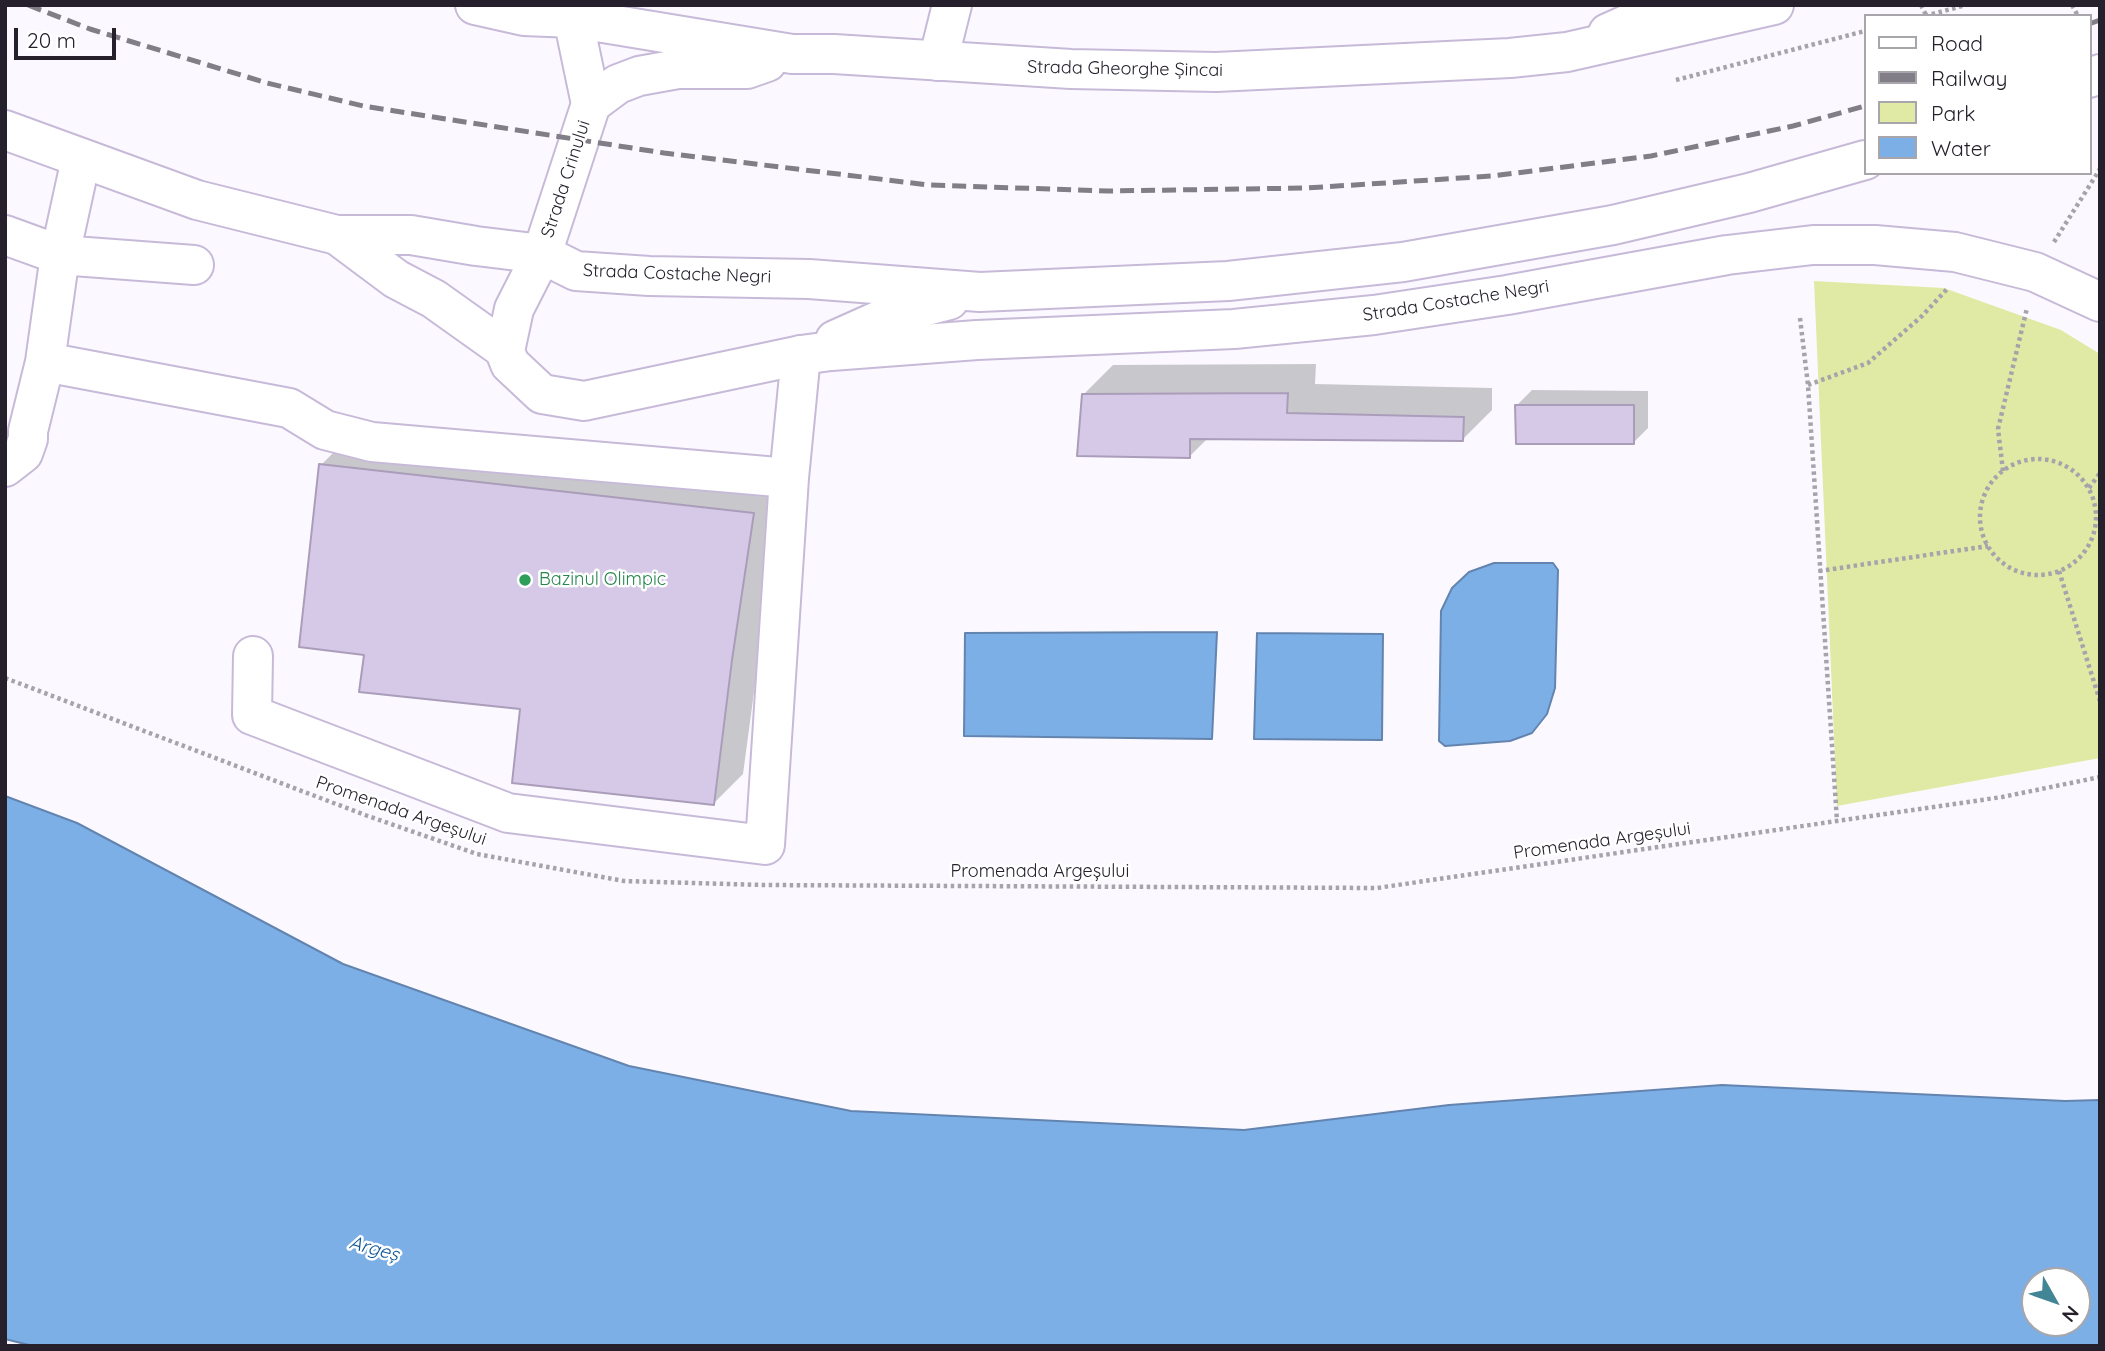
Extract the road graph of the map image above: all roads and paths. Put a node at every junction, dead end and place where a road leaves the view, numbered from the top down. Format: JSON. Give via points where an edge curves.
{"nodes":[{"id":1,"x":475,"y":5,"type":"edge"},
{"id":2,"x":952,"y":5,"type":"edge"},
{"id":3,"x":1661,"y":5,"type":"edge"},
{"id":4,"x":1774,"y":5,"type":"edge"},
{"id":5,"x":1966,"y":5,"type":"edge"},
{"id":6,"x":579,"y":12,"type":"edge"},
{"id":7,"x":1930,"y":14,"type":"edge"},
{"id":8,"x":1864,"y":31,"type":"edge"},
{"id":9,"x":1567,"y":51,"type":"junction"},
{"id":10,"x":792,"y":54,"type":"junction"},
{"id":11,"x":938,"y":61,"type":"junction"},
{"id":12,"x":1676,"y":80,"type":"dead end"},
{"id":13,"x":591,"y":104,"type":"junction"},
{"id":14,"x":5,"y":130,"type":"edge"},
{"id":15,"x":81,"y":159,"type":"junction"},
{"id":16,"x":1864,"y":160,"type":"edge"},
{"id":17,"x":5,"y":235,"type":"edge"},
{"id":18,"x":337,"y":235,"type":"junction"},
{"id":19,"x":542,"y":254,"type":"junction"},
{"id":20,"x":60,"y":255,"type":"junction"},
{"id":21,"x":194,"y":265,"type":"dead end"},
{"id":22,"x":1954,"y":282,"type":"dead end"},
{"id":23,"x":980,"y":292,"type":"junction"},
{"id":24,"x":2100,"y":302,"type":"edge"},
{"id":25,"x":1800,"y":318,"type":"dead end"},
{"id":26,"x":505,"y":351,"type":"junction"},
{"id":27,"x":801,"y":355,"type":"junction"},
{"id":28,"x":45,"y":362,"type":"junction"},
{"id":29,"x":1808,"y":385,"type":"junction"},
{"id":30,"x":16,"y":429,"type":"edge"},
{"id":31,"x":5,"y":467,"type":"edge"},
{"id":32,"x":2100,"y":473,"type":"edge"},
{"id":33,"x":789,"y":478,"type":"junction"},
{"id":34,"x":2089,"y":488,"type":"junction"},
{"id":35,"x":1988,"y":546,"type":"junction"},
{"id":36,"x":1819,"y":571,"type":"junction"},
{"id":37,"x":2059,"y":571,"type":"junction"},
{"id":38,"x":253,"y":656,"type":"dead end"},
{"id":39,"x":5,"y":678,"type":"edge"},
{"id":40,"x":2100,"y":701,"type":"edge"},
{"id":41,"x":2100,"y":777,"type":"edge"},
{"id":42,"x":1837,"y":821,"type":"junction"}],
"edges":[{"from":1,"to":6,"type":"main road","name":"Strada Gheorghe Șincai","via":[[524,16]]},
{"from":2,"to":11,"type":"main road"},
{"from":3,"to":9,"type":"main road","via":[[1654,13]]},
{"from":4,"to":9,"type":"main road","name":"Strada Gheorghe Șincai"},
{"from":5,"to":7,"type":"path"},
{"from":6,"to":10,"type":"main road","name":"Strada Gheorghe Șincai"},
{"from":6,"to":13,"type":"main road","name":"Strada Crinului"},
{"from":8,"to":12,"type":"path"},
{"from":9,"to":11,"type":"main road","name":"Strada Gheorghe Șincai","via":[[1510,58],[1216,72]]},
{"from":10,"to":11,"type":"main road","name":"Strada Gheorghe Șincai"},
{"from":10,"to":13,"type":"main road","via":[[747,69],[678,69],[639,76],[618,84]]},
{"from":13,"to":19,"type":"main road","name":"Strada Crinului"},
{"from":14,"to":15,"type":"main road","name":"Strada Costache Negri"},
{"from":15,"to":18,"type":"main road","name":"Strada Costache Negri","via":[[197,200]]},
{"from":15,"to":20,"type":"main road"},
{"from":16,"to":23,"type":"main road","name":"Strada Costache Negri","via":[[1651,217],[1403,262],[1228,281]]},
{"from":17,"to":20,"type":"main road"},
{"from":18,"to":19,"type":"main road","name":"Strada Costache Negri","via":[[411,235]]},
{"from":18,"to":26,"type":"main road","name":"Strada Costache Negri"},
{"from":19,"to":23,"type":"main road","name":"Strada Costache Negri","via":[[576,271],[809,279]]},
{"from":19,"to":26,"type":"main road","name":"Strada Crinului","via":[[514,309]]},
{"from":20,"to":21,"type":"main road"},
{"from":20,"to":28,"type":"main road"},
{"from":22,"to":29,"type":"path","via":[[1868,363]]},
{"from":23,"to":27,"type":"main road","name":"Strada Costache Negri","via":[[891,315]]},
{"from":24,"to":27,"type":"main road","name":"Strada Costache Negri","via":[[2035,272],[1955,252],[1812,245],[1361,316],[1234,329],[976,340]]},
{"from":25,"to":29,"type":"path"},
{"from":26,"to":27,"type":"main road","name":"Strada Costache Negri","via":[[510,364],[542,394],[584,401]]},
{"from":27,"to":33,"type":"main road"},
{"from":28,"to":30,"type":"main road"},
{"from":28,"to":33,"type":"main road","via":[[289,408],[325,430],[372,442]]},
{"from":29,"to":36,"type":"path"},
{"from":30,"to":31,"type":"main road","via":[[23,453]]},
{"from":32,"to":34,"type":"path"},
{"from":33,"to":38,"type":"main road","via":[[765,845],[508,813],[252,715]]},
{"from":34,"to":35,"type":"path","via":[[2076,473],[2040,459],[2003,471],[1983,498],[1980,514]]},
{"from":34,"to":37,"type":"path","via":[[2096,527],[2076,561]]},
{"from":35,"to":36,"type":"path"},
{"from":35,"to":37,"type":"path","via":[[2012,569],[2043,575]]},
{"from":36,"to":42,"type":"path"},
{"from":37,"to":40,"type":"path"},
{"from":39,"to":42,"type":"path","name":"Promenada Argeșului","via":[[477,854],[624,881],[1377,888]]},
{"from":41,"to":42,"type":"path","name":"Promenada Argeșului","via":[[2002,797]]}]}
